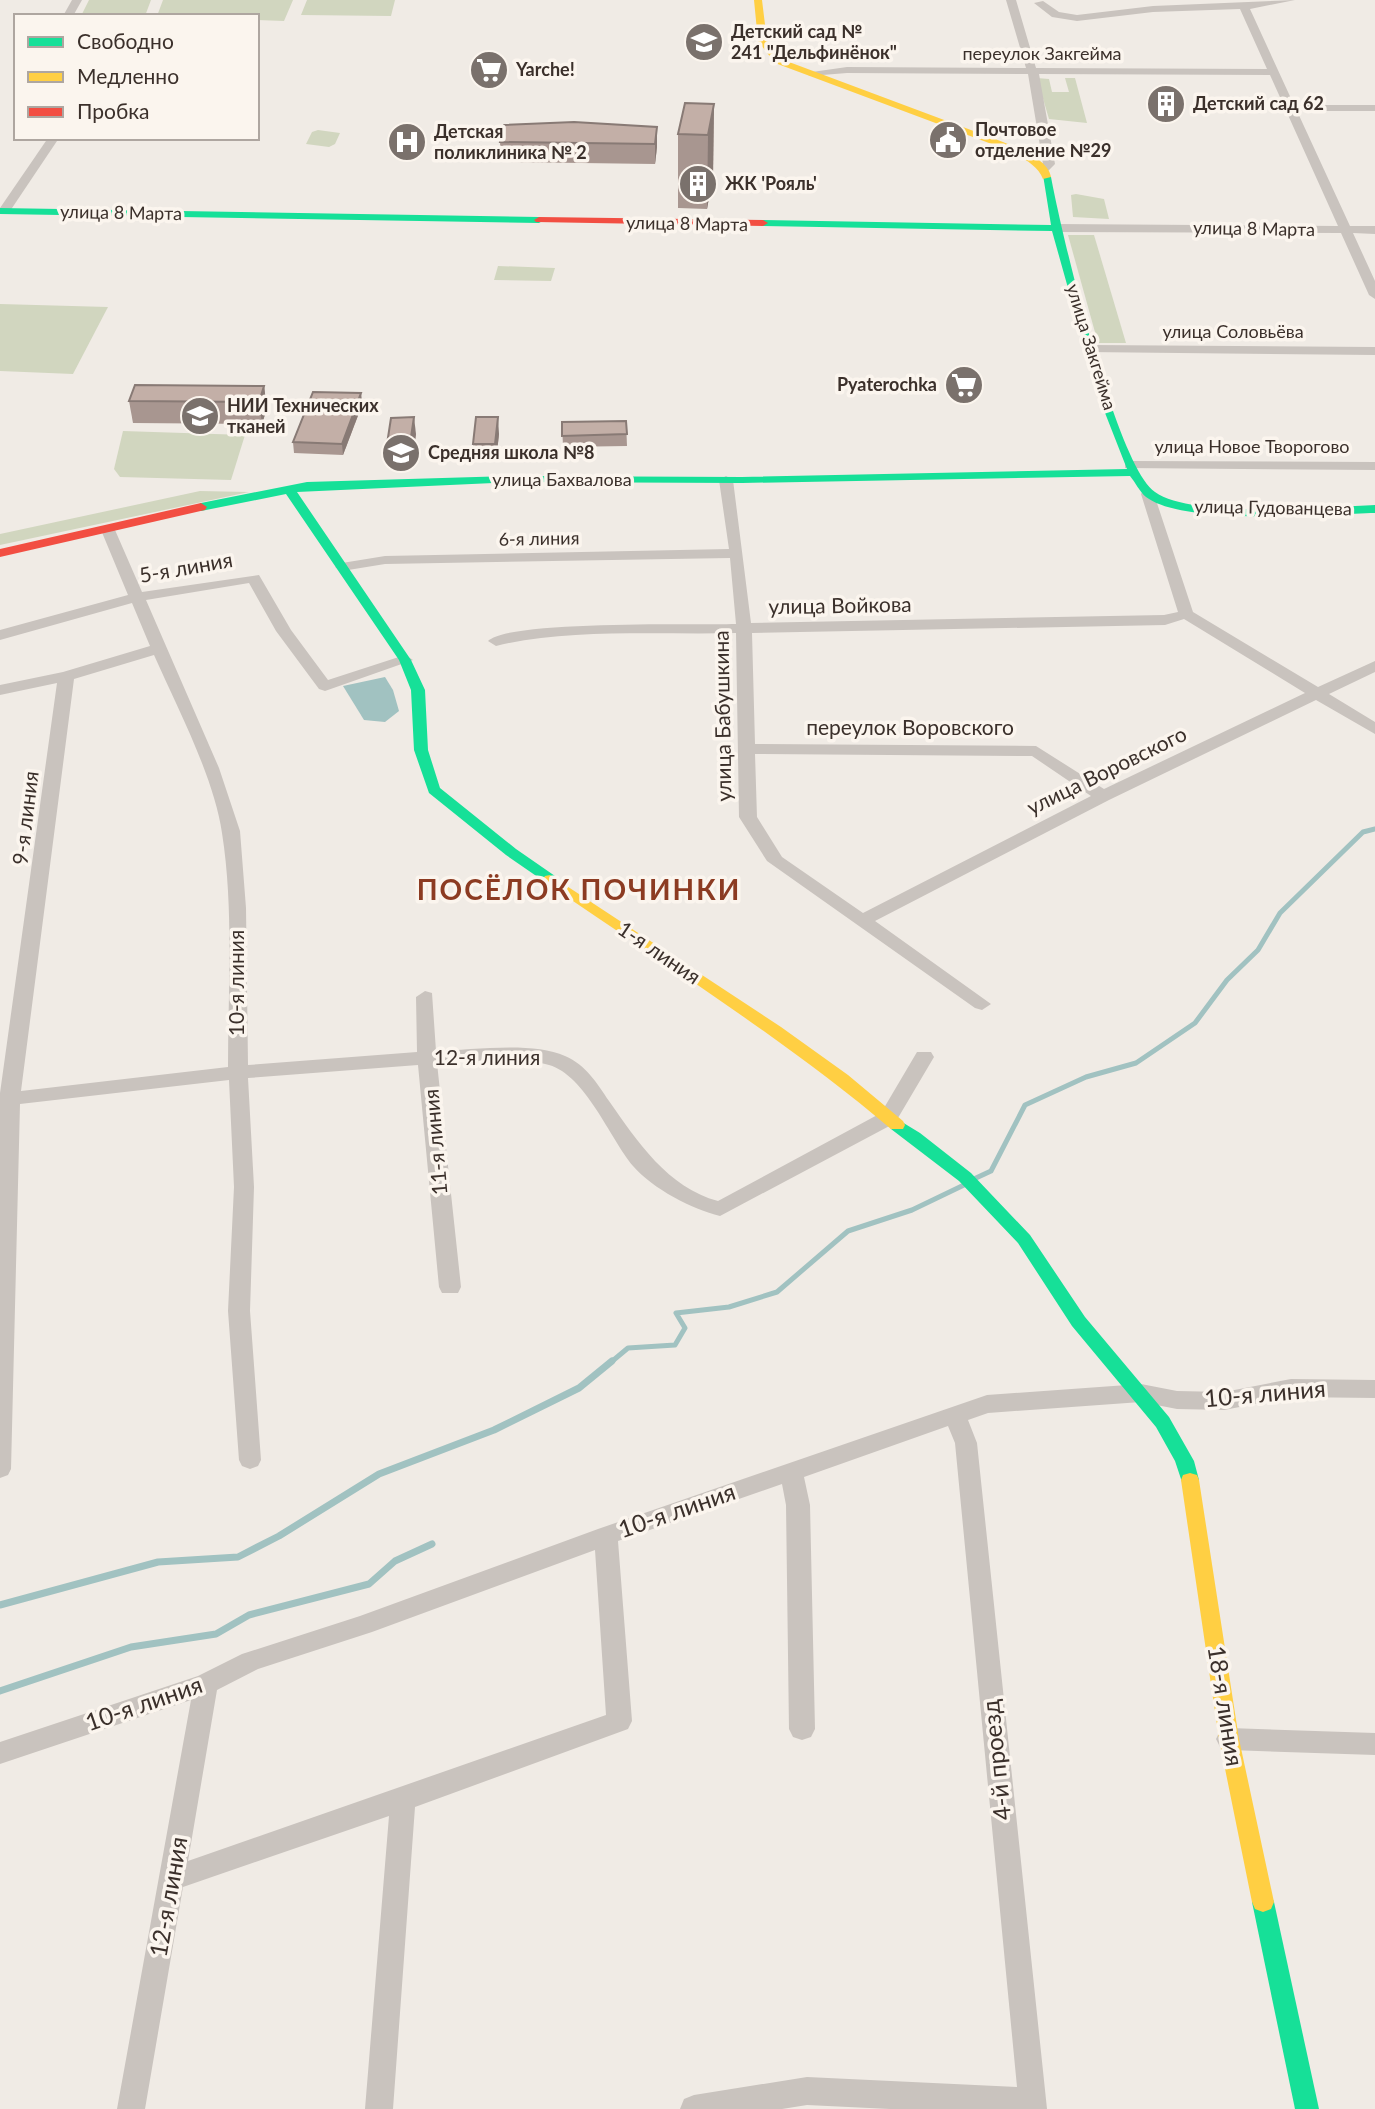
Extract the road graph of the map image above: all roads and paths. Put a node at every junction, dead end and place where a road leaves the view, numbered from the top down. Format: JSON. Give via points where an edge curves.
{"nodes":[{"id":1,"x":758,"y":0,"type":"edge"},
{"id":2,"x":1011,"y":0,"type":"edge"},
{"id":3,"x":1290,"y":0,"type":"edge"},
{"id":4,"x":1044,"y":2,"type":"edge"},
{"id":5,"x":1244,"y":7,"type":"junction"},
{"id":6,"x":1275,"y":72,"type":"junction"},
{"id":7,"x":810,"y":73,"type":"junction"},
{"id":8,"x":1033,"y":73,"type":"junction"},
{"id":9,"x":1290,"y":108,"type":"junction"},
{"id":10,"x":1375,"y":108,"type":"edge"},
{"id":11,"x":53,"y":140,"type":"edge"},
{"id":12,"x":1045,"y":171,"type":"junction"},
{"id":13,"x":2,"y":211,"type":"edge"},
{"id":14,"x":1055,"y":228,"type":"junction"},
{"id":15,"x":1347,"y":230,"type":"junction"},
{"id":16,"x":1375,"y":230,"type":"edge"},
{"id":17,"x":1375,"y":295,"type":"edge"},
{"id":18,"x":1091,"y":349,"type":"junction"},
{"id":19,"x":1375,"y":351,"type":"edge"},
{"id":20,"x":1375,"y":467,"type":"edge"},
{"id":21,"x":1131,"y":468,"type":"junction"},
{"id":22,"x":726,"y":480,"type":"junction"},
{"id":23,"x":289,"y":489,"type":"junction"},
{"id":24,"x":1148,"y":494,"type":"junction"},
{"id":25,"x":1375,"y":509,"type":"edge"},
{"id":26,"x":108,"y":530,"type":"junction"},
{"id":27,"x":0,"y":553,"type":"edge"},
{"id":28,"x":737,"y":553,"type":"junction"},
{"id":29,"x":342,"y":568,"type":"junction"},
{"id":30,"x":138,"y":597,"type":"junction"},
{"id":31,"x":1186,"y":614,"type":"junction"},
{"id":32,"x":744,"y":629,"type":"junction"},
{"id":33,"x":0,"y":635,"type":"edge"},
{"id":34,"x":496,"y":641,"type":"dead end"},
{"id":35,"x":159,"y":648,"type":"junction"},
{"id":36,"x":405,"y":660,"type":"junction"},
{"id":37,"x":1375,"y":666,"type":"edge"},
{"id":38,"x":66,"y":676,"type":"junction"},
{"id":39,"x":0,"y":690,"type":"edge"},
{"id":40,"x":1318,"y":694,"type":"junction"},
{"id":41,"x":1375,"y":729,"type":"edge"},
{"id":42,"x":745,"y":749,"type":"junction"},
{"id":43,"x":1103,"y":796,"type":"junction"},
{"id":44,"x":861,"y":921,"type":"junction"},
{"id":45,"x":425,"y":997,"type":"dead end"},
{"id":46,"x":982,"y":1004,"type":"dead end"},
{"id":47,"x":428,"y":1057,"type":"junction"},
{"id":48,"x":924,"y":1057,"type":"dead end"},
{"id":49,"x":238,"y":1072,"type":"junction"},
{"id":50,"x":5,"y":1099,"type":"edge"},
{"id":51,"x":888,"y":1118,"type":"junction"},
{"id":52,"x":450,"y":1287,"type":"dead end"},
{"id":53,"x":1086,"y":1332,"type":"joint"},
{"id":54,"x":1375,"y":1389,"type":"edge"},
{"id":55,"x":1141,"y":1393,"type":"junction"},
{"id":56,"x":954,"y":1414,"type":"junction"},
{"id":57,"x":250,"y":1460,"type":"dead end"},
{"id":58,"x":0,"y":1469,"type":"edge"},
{"id":59,"x":791,"y":1471,"type":"junction"},
{"id":60,"x":606,"y":1536,"type":"junction"},
{"id":61,"x":206,"y":1684,"type":"junction"},
{"id":62,"x":802,"y":1729,"type":"dead end"},
{"id":63,"x":1229,"y":1739,"type":"junction"},
{"id":64,"x":1375,"y":1744,"type":"edge"},
{"id":65,"x":0,"y":1753,"type":"edge"},
{"id":66,"x":403,"y":1800,"type":"junction"},
{"id":67,"x":172,"y":1878,"type":"junction"},
{"id":68,"x":1032,"y":2105,"type":"edge"},
{"id":69,"x":131,"y":2109,"type":"edge"},
{"id":70,"x":379,"y":2109,"type":"edge"},
{"id":71,"x":694,"y":2109,"type":"edge"},
{"id":72,"x":1307,"y":2109,"type":"edge"}],
"edges":[{"from":1,"to":7,"type":"street","via":[[765,52]]},
{"from":2,"to":4,"type":"street"},
{"from":2,"to":8,"type":"street","name":"улица Закгейма"},
{"from":3,"to":5,"type":"street"},
{"from":4,"to":5,"type":"street","via":[[1056,15],[1072,18],[1153,9]]},
{"from":5,"to":6,"type":"street"},
{"from":6,"to":8,"type":"street","name":"переулок Закгейма"},
{"from":6,"to":9,"type":"street"},
{"from":7,"to":8,"type":"street","name":"переулок Закгейма"},
{"from":7,"to":12,"type":"street","via":[[1000,144]]},
{"from":8,"to":12,"type":"street","name":"улица Закгейма","via":[[1049,164]]},
{"from":9,"to":10,"type":"street"},
{"from":9,"to":15,"type":"street"},
{"from":11,"to":13,"type":"street"},
{"from":12,"to":14,"type":"street","name":"улица Закгейма"},
{"from":13,"to":14,"type":"street","name":"улица 8 Марта"},
{"from":14,"to":15,"type":"street","name":"улица 8 Марта"},
{"from":14,"to":18,"type":"street","name":"улица Закгейма"},
{"from":15,"to":16,"type":"street","name":"улица 8 Марта"},
{"from":15,"to":17,"type":"street"},
{"from":18,"to":19,"type":"street","name":"улица Соловьёва"},
{"from":18,"to":21,"type":"street","name":"улица Закгейма"},
{"from":20,"to":21,"type":"street","name":"улица Новое Творогово"},
{"from":21,"to":22,"type":"street","name":"улица Бахвалова"},
{"from":21,"to":24,"type":"street","name":"улица Закгейма"},
{"from":22,"to":23,"type":"street","name":"улица Бахвалова","via":[[513,479]]},
{"from":22,"to":28,"type":"street","name":"улица Бабушкина"},
{"from":23,"to":26,"type":"street","name":"улица Бахвалова"},
{"from":23,"to":29,"type":"street","name":"1-я линия"},
{"from":24,"to":25,"type":"street","name":"улица Гудованцева","via":[[1170,504],[1201,509]]},
{"from":24,"to":31,"type":"street"},
{"from":26,"to":27,"type":"street","name":"улица Бахвалова"},
{"from":26,"to":30,"type":"street","name":"10-я линия"},
{"from":28,"to":29,"type":"street","name":"6-я линия","via":[[385,560]]},
{"from":28,"to":32,"type":"street","name":"улица Бабушкина"},
{"from":29,"to":36,"type":"street","name":"1-я линия"},
{"from":30,"to":33,"type":"street","name":"5-я линия"},
{"from":30,"to":35,"type":"street","name":"10-я линия"},
{"from":30,"to":36,"type":"street","name":"5-я линия","via":[[254,578],[284,631],[325,686]]},
{"from":31,"to":32,"type":"street","name":"улица Войкова","via":[[1165,620]]},
{"from":31,"to":40,"type":"street"},
{"from":32,"to":34,"type":"street","name":"улица Войкова","via":[[554,632]]},
{"from":32,"to":42,"type":"street","name":"улица Бабушкина"},
{"from":35,"to":38,"type":"street"},
{"from":35,"to":49,"type":"street","name":"10-я линия","via":[[211,768],[231,831],[237,908]]},
{"from":36,"to":51,"type":"street","name":"1-я линия","via":[[418,690],[421,750],[433,790],[511,852],[842,1079]]},
{"from":37,"to":40,"type":"street","name":"улица Воровского"},
{"from":38,"to":39,"type":"street"},
{"from":38,"to":50,"type":"street","name":"9-я линия"},
{"from":40,"to":41,"type":"street"},
{"from":40,"to":43,"type":"street","name":"улица Воровского"},
{"from":42,"to":43,"type":"street","name":"переулок Воровского","via":[[1036,751]]},
{"from":42,"to":44,"type":"street","name":"улица Бабушкина","via":[[748,817],[776,861]]},
{"from":43,"to":44,"type":"street","name":"улица Воровского"},
{"from":44,"to":46,"type":"street","name":"улица Бабушкина"},
{"from":45,"to":47,"type":"street","name":"11-я линия"},
{"from":47,"to":49,"type":"street","name":"12-я линия","via":[[283,1072]]},
{"from":47,"to":51,"type":"street","name":"12-я линия","via":[[532,1055],[558,1060],[581,1075],[642,1163],[698,1203],[720,1209]]},
{"from":47,"to":52,"type":"street","name":"11-я линия"},
{"from":48,"to":51,"type":"street"},
{"from":49,"to":50,"type":"street","name":"12-я линия"},
{"from":49,"to":57,"type":"street","name":"10-я линия","via":[[244,1186],[239,1311]]},
{"from":50,"to":58,"type":"street","name":"9-я линия"},
{"from":51,"to":53,"type":"street","name":"1-я линия","via":[[951,1161],[978,1189],[1024,1239]]},
{"from":53,"to":55,"type":"street","name":"18-я линия"},
{"from":54,"to":55,"type":"street","name":"10-я линия","via":[[1291,1388],[1224,1401],[1177,1400]]},
{"from":55,"to":56,"type":"street","name":"10-я линия","via":[[987,1404]]},
{"from":55,"to":63,"type":"street","name":"18-я линия","via":[[1188,1465]]},
{"from":56,"to":59,"type":"street","name":"10-я линия"},
{"from":56,"to":68,"type":"street","name":"4-й проезд","via":[[967,1443]]},
{"from":59,"to":60,"type":"street","name":"10-я линия"},
{"from":59,"to":62,"type":"street","via":[[798,1505]]},
{"from":60,"to":61,"type":"street","name":"10-я линия","via":[[251,1661]]},
{"from":60,"to":66,"type":"street","via":[[619,1721]]},
{"from":61,"to":65,"type":"street","name":"10-я линия"},
{"from":61,"to":67,"type":"street","name":"12-я линия"},
{"from":63,"to":64,"type":"street"},
{"from":63,"to":72,"type":"street","name":"18-я линия"},
{"from":66,"to":67,"type":"street"},
{"from":66,"to":70,"type":"street"},
{"from":67,"to":69,"type":"street","name":"12-я линия"},
{"from":68,"to":71,"type":"street","via":[[807,2091]]}]}
